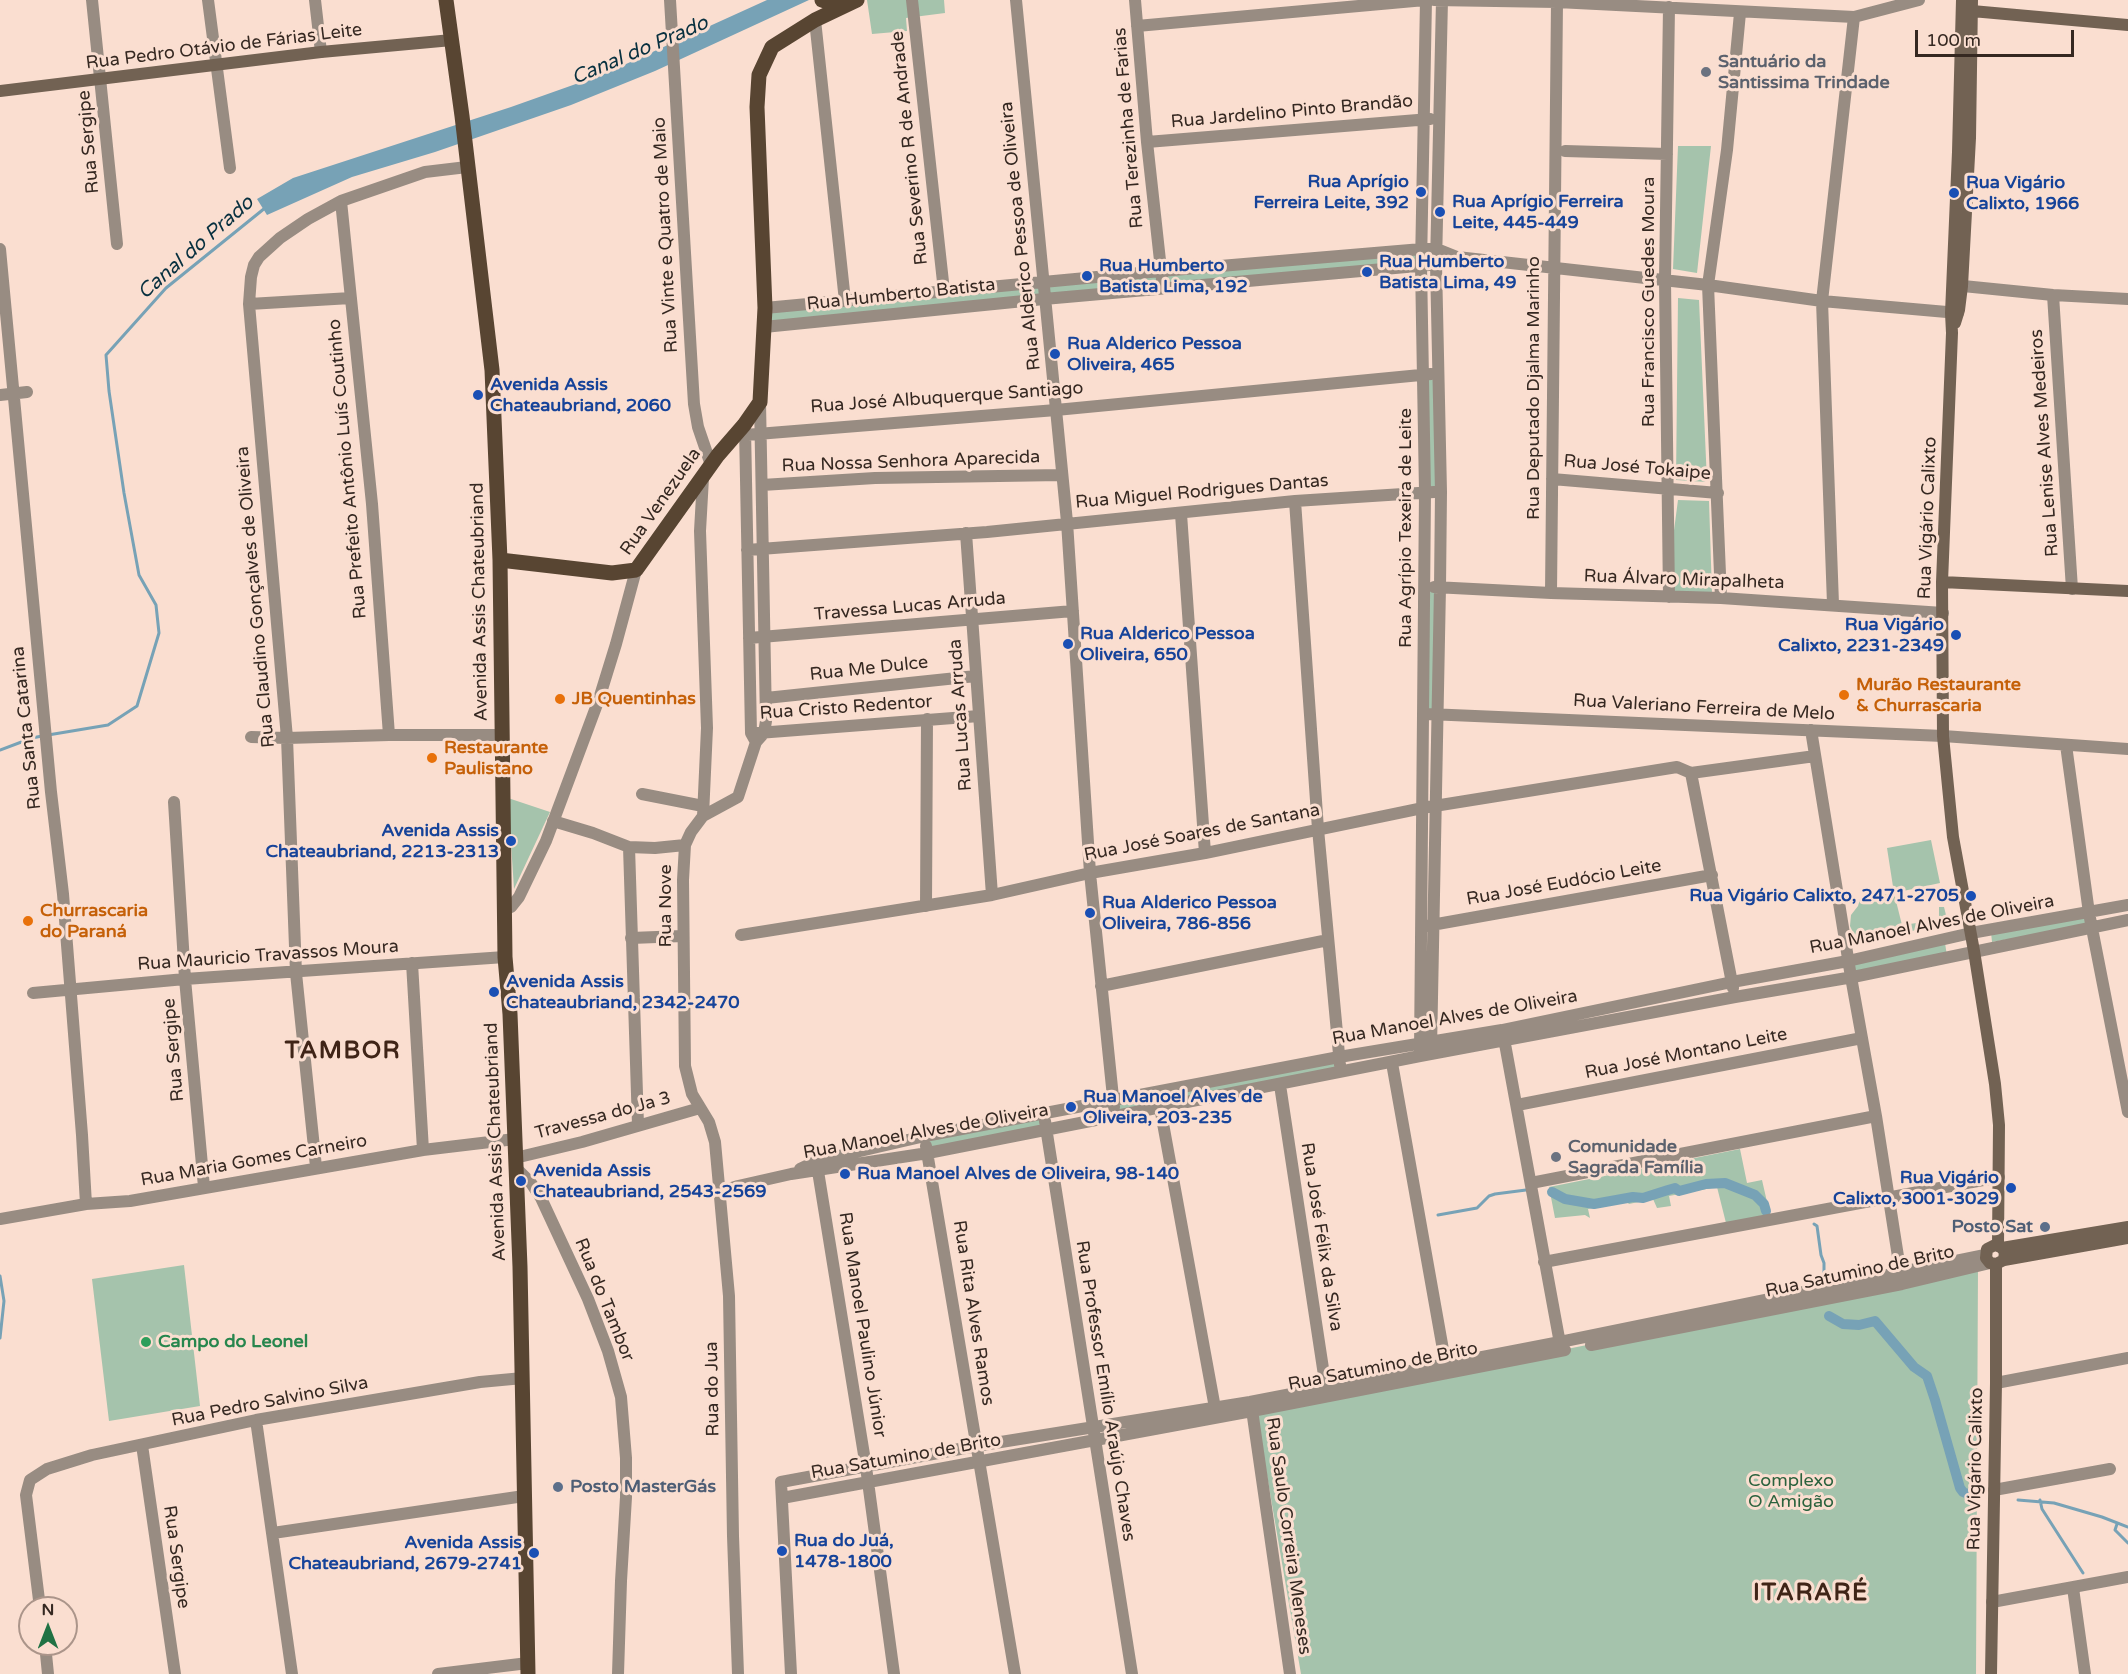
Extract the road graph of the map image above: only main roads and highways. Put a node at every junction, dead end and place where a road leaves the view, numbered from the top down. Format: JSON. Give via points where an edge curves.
{"nodes":[{"id":1,"x":446,"y":0,"type":"edge"},
{"id":2,"x":857,"y":0,"type":"edge"},
{"id":3,"x":1962,"y":0,"type":"edge"},
{"id":4,"x":831,"y":3,"type":"edge"},
{"id":5,"x":1972,"y":6,"type":"edge"},
{"id":6,"x":2128,"y":25,"type":"edge"},
{"id":7,"x":452,"y":40,"type":"junction"},
{"id":8,"x":0,"y":91,"type":"edge"},
{"id":9,"x":1957,"y":285,"type":"junction"},
{"id":10,"x":500,"y":560,"type":"junction"},
{"id":11,"x":1942,"y":582,"type":"junction"},
{"id":12,"x":2128,"y":591,"type":"edge"},
{"id":13,"x":2128,"y":1227,"type":"edge"},
{"id":14,"x":2128,"y":1238,"type":"edge"},
{"id":15,"x":1996,"y":1256,"type":"junction"},
{"id":16,"x":528,"y":1668,"type":"edge"},
{"id":17,"x":1990,"y":1674,"type":"edge"}],
"edges":[{"from":1,"to":7,"type":"main road","name":"Avenida Assis Chateubriand"},
{"from":2,"to":4,"type":"main road"},
{"from":3,"to":9,"type":"main road","name":"Rua Vigário Calixto"},
{"from":4,"to":10,"type":"main road","name":"Rua Venezuela","via":[[815,20],[772,47],[759,75],[765,308],[759,402],[745,430],[711,465],[636,570],[612,573]]},
{"from":5,"to":6,"type":"main road"},
{"from":5,"to":9,"type":"main road","name":"Rua Vigário Calixto","via":[[1970,138]]},
{"from":7,"to":8,"type":"main road","name":"Rua Pedro Otávio de Fárias Leite"},
{"from":7,"to":10,"type":"main road","name":"Avenida Assis Chateubriand","via":[[492,370]]},
{"from":9,"to":11,"type":"main road","name":"Rua Vigário Calixto"},
{"from":10,"to":16,"type":"main road","name":"Avenida Assis Chateubriand","via":[[505,957],[523,1378]]},
{"from":11,"to":12,"type":"main road"},
{"from":11,"to":15,"type":"main road","name":"Rua Vigário Calixto","via":[[1943,736],[1953,837],[1975,955],[1999,1125]]},
{"from":13,"to":15,"type":"main road","name":"Rua Satumino de Brito"},
{"from":14,"to":15,"type":"main road","name":"Rua Satumino de Brito"},
{"from":15,"to":17,"type":"main road","name":"Rua Vigário Calixto"}]}
